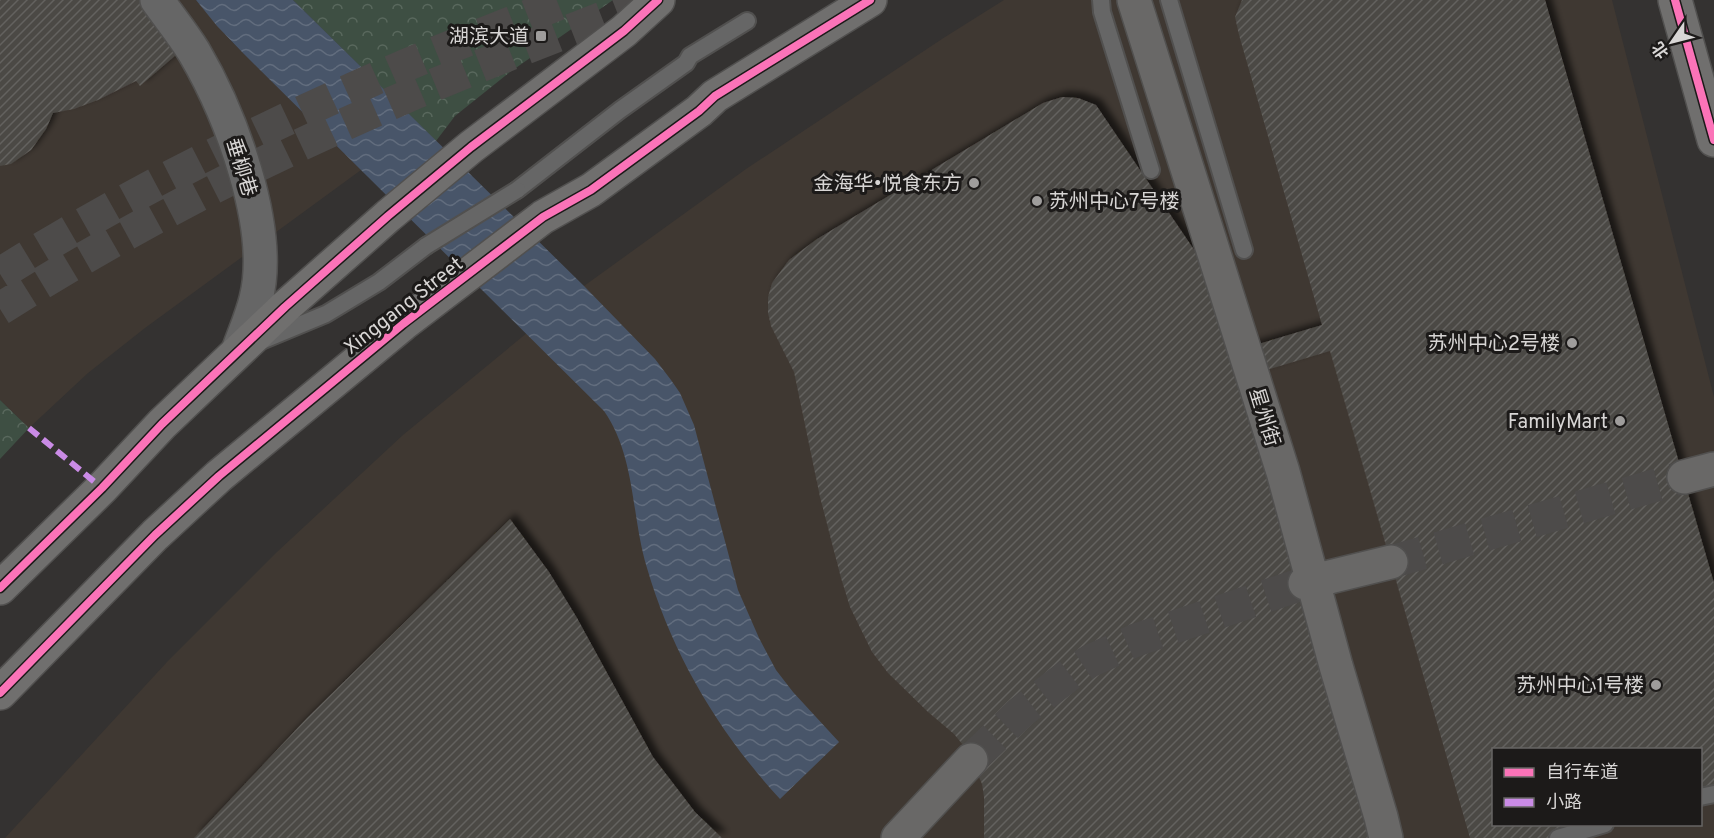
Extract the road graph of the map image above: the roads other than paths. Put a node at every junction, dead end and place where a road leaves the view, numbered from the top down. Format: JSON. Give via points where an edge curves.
{"nodes":[{"id":1,"x":157,"y":0,"type":"edge"},
{"id":2,"x":658,"y":0,"type":"edge"},
{"id":3,"x":870,"y":0,"type":"edge"},
{"id":4,"x":1101,"y":0,"type":"edge"},
{"id":5,"x":1134,"y":0,"type":"edge"},
{"id":6,"x":1169,"y":0,"type":"edge"},
{"id":7,"x":1675,"y":0,"type":"edge"},
{"id":8,"x":747,"y":21,"type":"dead end"},
{"id":9,"x":1714,"y":141,"type":"edge"},
{"id":10,"x":1151,"y":170,"type":"dead end"},
{"id":11,"x":1244,"y":250,"type":"dead end"},
{"id":12,"x":238,"y":351,"type":"junction"},
{"id":13,"x":1391,"y":562,"type":"tunnel mouth"},
{"id":14,"x":1309,"y":582,"type":"junction"},
{"id":15,"x":0,"y":588,"type":"edge"},
{"id":16,"x":0,"y":693,"type":"edge"},
{"id":17,"x":972,"y":760,"type":"tunnel mouth"},
{"id":18,"x":1601,"y":826,"type":"edge"},
{"id":19,"x":898,"y":838,"type":"edge"},
{"id":20,"x":1386,"y":838,"type":"edge"},
{"id":21,"x":1558,"y":838,"type":"edge"}],
"edges":[{"from":1,"to":12,"type":"street","name":"垂柳巷","via":[[193,50],[220,101],[252,196],[259,233],[257,298]]},
{"from":2,"to":12,"type":"main road","via":[[388,216]]},
{"from":3,"to":16,"type":"main road","name":"Xinggang Street","via":[[715,96],[591,190],[543,217],[386,338],[154,535]]},
{"from":4,"to":10,"type":"lane"},
{"from":5,"to":14,"type":"street","name":"星州街","via":[[1279,461]]},
{"from":6,"to":11,"type":"lane"},
{"from":7,"to":9,"type":"main road"},
{"from":8,"to":12,"type":"lane","bridge":true,"via":[[690,56],[686,63],[517,190],[426,246],[379,282],[326,314]]},
{"from":12,"to":15,"type":"main road"},
{"from":13,"to":14,"type":"street"},
{"from":14,"to":20,"type":"street","name":"星州街"},
{"from":17,"to":19,"type":"street"},
{"from":18,"to":21,"type":"lane"}]}
